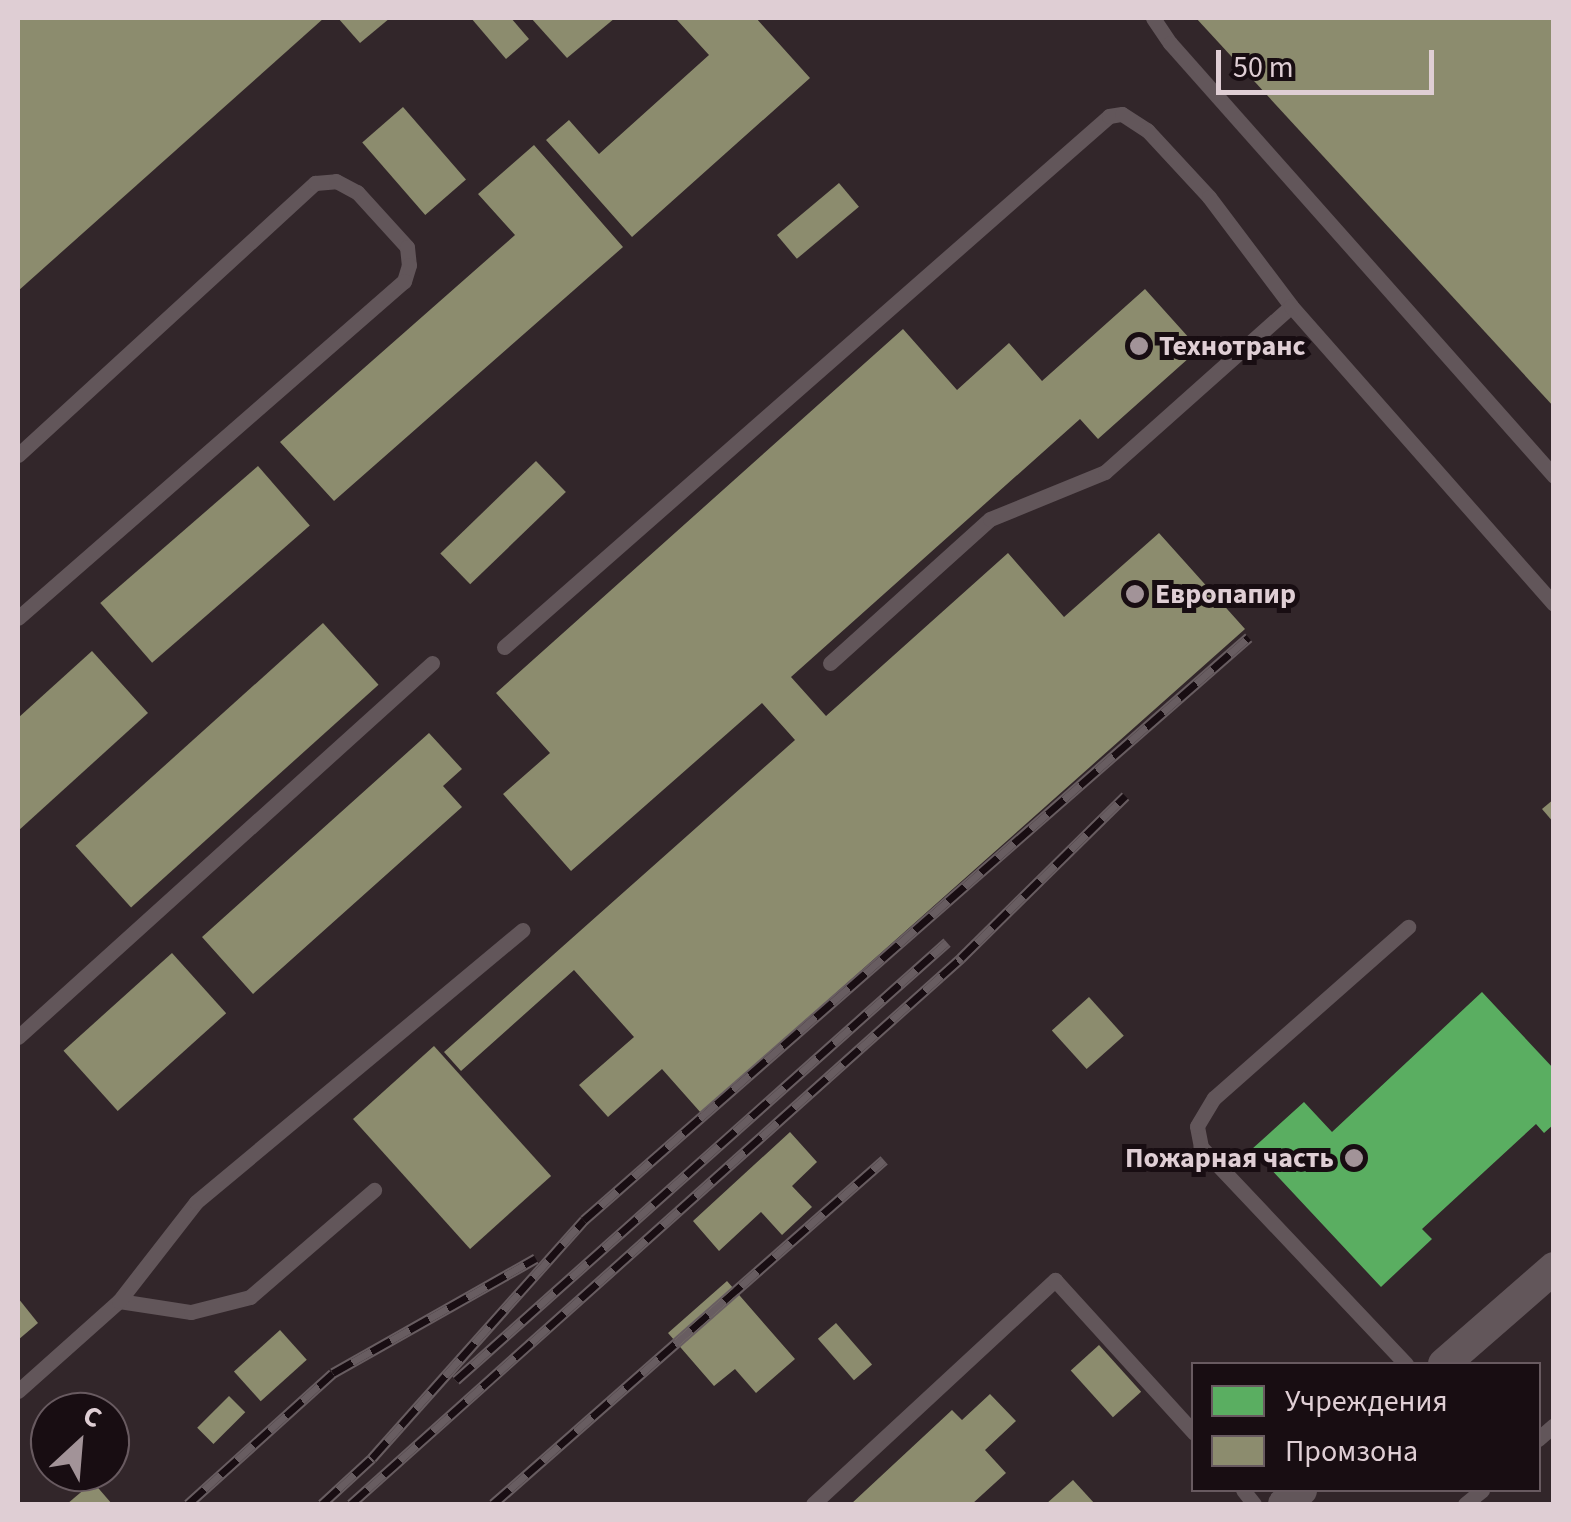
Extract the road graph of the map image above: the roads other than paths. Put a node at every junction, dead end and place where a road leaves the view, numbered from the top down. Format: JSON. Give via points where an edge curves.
{"nodes":[{"id":1,"x":1153,"y":18,"type":"edge"},
{"id":2,"x":1291,"y":306,"type":"junction"},
{"id":3,"x":18,"y":455,"type":"edge"},
{"id":4,"x":1554,"y":476,"type":"edge"},
{"id":5,"x":1554,"y":604,"type":"edge"},
{"id":6,"x":18,"y":618,"type":"edge"},
{"id":7,"x":504,"y":647,"type":"dead end"},
{"id":8,"x":432,"y":663,"type":"dead end"},
{"id":9,"x":830,"y":663,"type":"dead end"},
{"id":10,"x":1408,"y":927,"type":"dead end"},
{"id":11,"x":522,"y":930,"type":"dead end"},
{"id":12,"x":18,"y":1037,"type":"edge"},
{"id":13,"x":374,"y":1190,"type":"dead end"},
{"id":14,"x":1554,"y":1268,"type":"edge"},
{"id":15,"x":119,"y":1301,"type":"junction"},
{"id":16,"x":1404,"y":1362,"type":"edge"},
{"id":17,"x":1446,"y":1362,"type":"edge"},
{"id":18,"x":18,"y":1391,"type":"edge"},
{"id":19,"x":1191,"y":1430,"type":"edge"},
{"id":20,"x":814,"y":1504,"type":"edge"}],
"edges":[{"from":1,"to":4,"type":"lane"},
{"from":2,"to":5,"type":"lane"},
{"from":2,"to":7,"type":"lane","via":[[1209,197],[1147,130],[1122,114],[1109,116]]},
{"from":2,"to":9,"type":"lane","via":[[1105,472],[990,519]]},
{"from":3,"to":6,"type":"lane","via":[[315,183],[336,181],[356,192],[406,247],[410,265],[404,280]]},
{"from":8,"to":12,"type":"lane"},
{"from":10,"to":16,"type":"lane","via":[[1214,1098],[1197,1126],[1201,1146]]},
{"from":11,"to":15,"type":"lane","via":[[196,1202]]},
{"from":13,"to":15,"type":"lane","via":[[250,1298],[191,1312]]},
{"from":14,"to":17,"type":"street"},
{"from":15,"to":18,"type":"lane"},
{"from":19,"to":20,"type":"lane","via":[[1055,1280]]}]}
